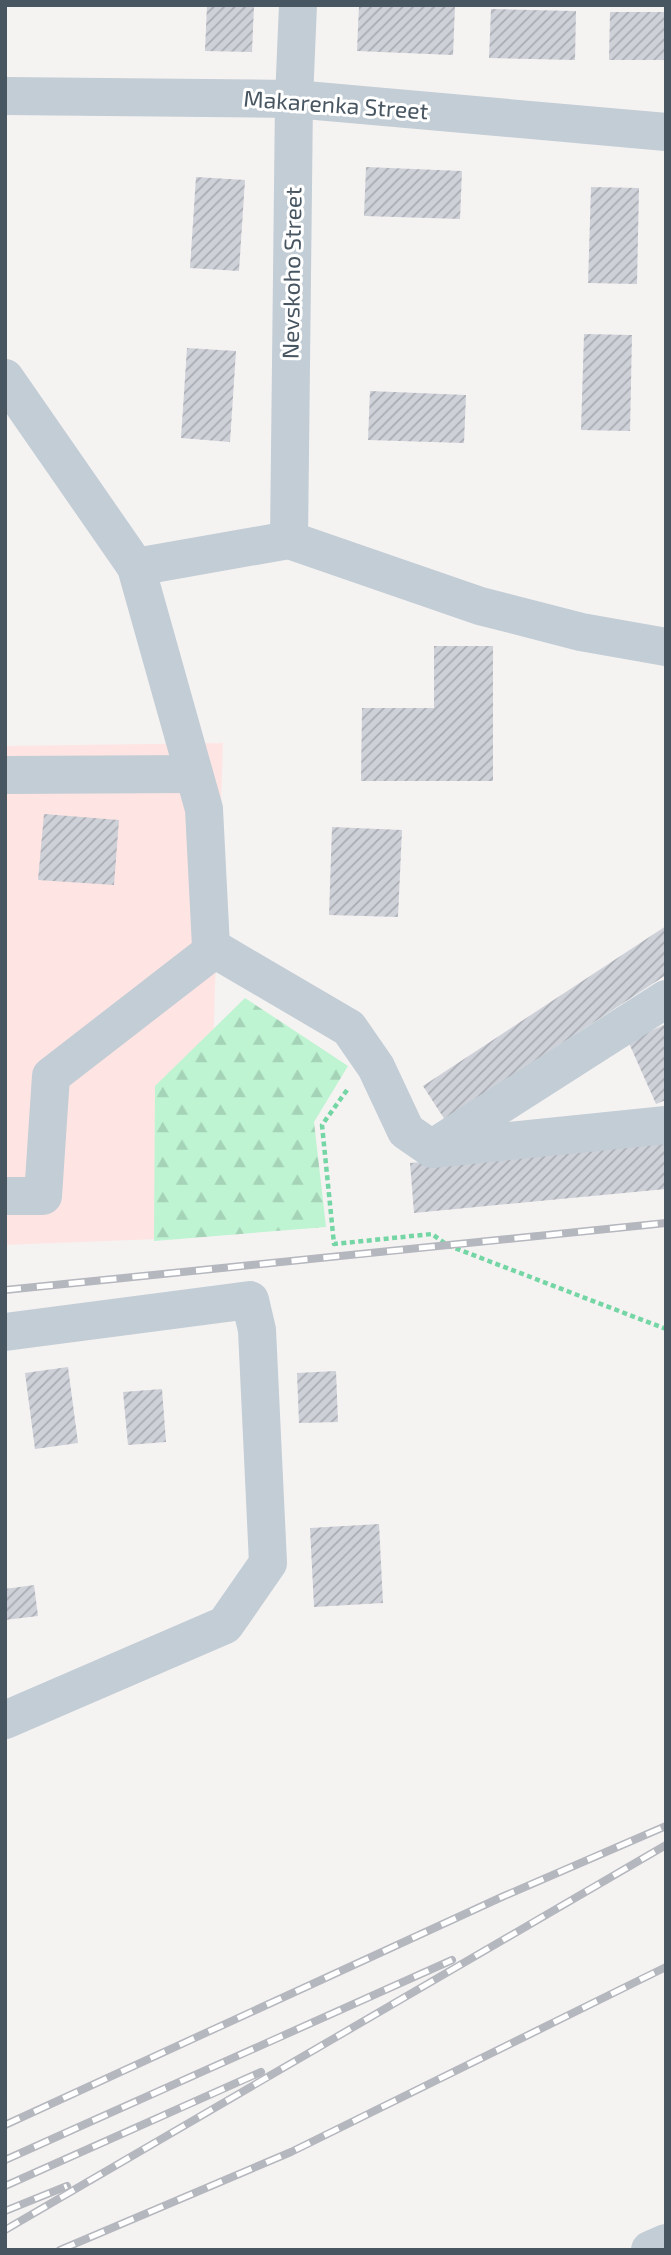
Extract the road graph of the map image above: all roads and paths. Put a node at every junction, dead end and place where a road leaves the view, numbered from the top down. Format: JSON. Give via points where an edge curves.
{"nodes":[{"id":1,"x":298,"y":5,"type":"edge"},
{"id":2,"x":5,"y":96,"type":"edge"},
{"id":3,"x":294,"y":99,"type":"junction"},
{"id":4,"x":666,"y":132,"type":"edge"},
{"id":5,"x":5,"y":379,"type":"edge"},
{"id":6,"x":289,"y":540,"type":"junction"},
{"id":7,"x":136,"y":567,"type":"junction"},
{"id":8,"x":666,"y":647,"type":"edge"},
{"id":9,"x":194,"y":774,"type":"junction"},
{"id":10,"x":5,"y":775,"type":"edge"},
{"id":11,"x":215,"y":949,"type":"junction"},
{"id":12,"x":666,"y":999,"type":"edge"},
{"id":13,"x":370,"y":1058,"type":"junction"},
{"id":14,"x":666,"y":1125,"type":"edge"},
{"id":15,"x":419,"y":1140,"type":"junction"},
{"id":16,"x":5,"y":1196,"type":"edge"},
{"id":17,"x":666,"y":1329,"type":"edge"},
{"id":18,"x":5,"y":1332,"type":"edge"},
{"id":19,"x":5,"y":1720,"type":"edge"},
{"id":20,"x":666,"y":2244,"type":"edge"},
{"id":21,"x":650,"y":2250,"type":"edge"}],
"edges":[{"from":1,"to":3,"type":"street","name":"Nevskoho Street"},
{"from":2,"to":3,"type":"street","name":"Makarenka Street"},
{"from":3,"to":4,"type":"street","name":"Makarenka Street"},
{"from":3,"to":6,"type":"street","name":"Nevskoho Street"},
{"from":5,"to":7,"type":"street"},
{"from":6,"to":7,"type":"street"},
{"from":6,"to":8,"type":"street","via":[[480,606],[581,632]]},
{"from":7,"to":9,"type":"street"},
{"from":9,"to":10,"type":"street"},
{"from":9,"to":11,"type":"street","via":[[204,809],[211,947]]},
{"from":11,"to":13,"type":"street","via":[[349,1028]]},
{"from":11,"to":16,"type":"street","via":[[51,1076],[43,1196]]},
{"from":12,"to":15,"type":"street"},
{"from":13,"to":15,"type":"street"},
{"from":13,"to":17,"type":"path","via":[[322,1125],[334,1244],[432,1234],[447,1245]]},
{"from":14,"to":15,"type":"street"},
{"from":18,"to":19,"type":"street","via":[[250,1300],[257,1330],[268,1563],[225,1625]]},
{"from":20,"to":21,"type":"street"}]}
